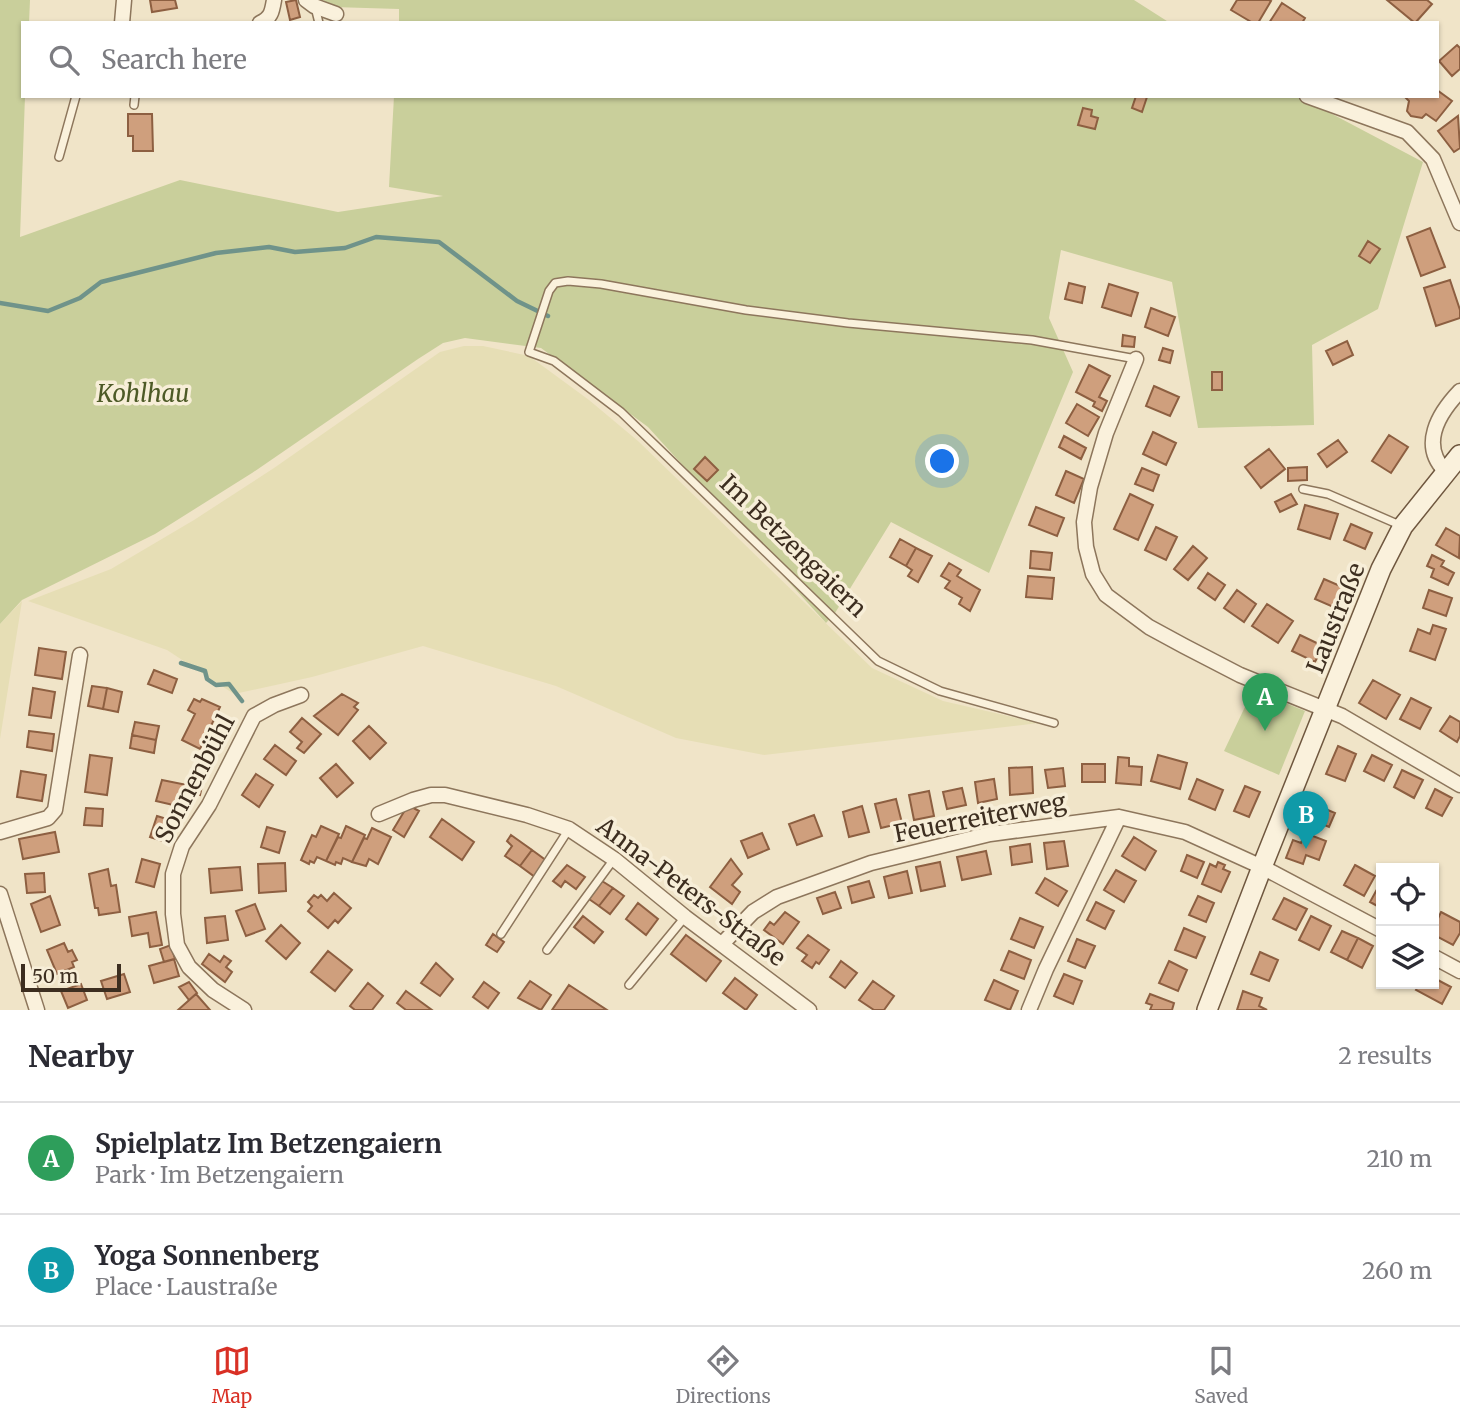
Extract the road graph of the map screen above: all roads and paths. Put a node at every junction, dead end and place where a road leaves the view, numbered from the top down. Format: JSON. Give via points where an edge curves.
{"nodes":[{"id":1,"x":124,"y":0,"type":"edge"},
{"id":2,"x":274,"y":0,"type":"edge"},
{"id":3,"x":310,"y":3,"type":"edge"},
{"id":4,"x":336,"y":14,"type":"dead end"},
{"id":5,"x":122,"y":21,"type":"edge"},
{"id":6,"x":264,"y":21,"type":"edge"},
{"id":7,"x":318,"y":21,"type":"edge"},
{"id":8,"x":75,"y":98,"type":"edge"},
{"id":9,"x":135,"y":98,"type":"edge"},
{"id":10,"x":1313,"y":98,"type":"edge"},
{"id":11,"x":134,"y":106,"type":"dead end"},
{"id":12,"x":59,"y":157,"type":"dead end"},
{"id":13,"x":1460,"y":223,"type":"edge"},
{"id":14,"x":1136,"y":359,"type":"joint"},
{"id":15,"x":1460,"y":391,"type":"edge"},
{"id":16,"x":1460,"y":455,"type":"edge"},
{"id":17,"x":1445,"y":471,"type":"junction"},
{"id":18,"x":1303,"y":489,"type":"dead end"},
{"id":19,"x":1403,"y":526,"type":"junction"},
{"id":20,"x":80,"y":655,"type":"dead end"},
{"id":21,"x":302,"y":695,"type":"dead end"},
{"id":22,"x":1326,"y":709,"type":"junction"},
{"id":23,"x":1054,"y":723,"type":"dead end"},
{"id":24,"x":1458,"y":779,"type":"edge"},
{"id":25,"x":379,"y":814,"type":"dead end"},
{"id":26,"x":1119,"y":817,"type":"junction"},
{"id":27,"x":569,"y":829,"type":"junction"},
{"id":28,"x":0,"y":832,"type":"edge"},
{"id":29,"x":614,"y":859,"type":"junction"},
{"id":30,"x":1262,"y":867,"type":"junction"},
{"id":31,"x":0,"y":894,"type":"edge"},
{"id":32,"x":685,"y":917,"type":"junction"},
{"id":33,"x":1376,"y":927,"type":"edge"},
{"id":34,"x":501,"y":934,"type":"dead end"},
{"id":35,"x":722,"y":944,"type":"junction"},
{"id":36,"x":547,"y":950,"type":"dead end"},
{"id":37,"x":1439,"y":960,"type":"edge"},
{"id":38,"x":1460,"y":971,"type":"edge"},
{"id":39,"x":629,"y":985,"type":"dead end"},
{"id":40,"x":37,"y":1010,"type":"edge"},
{"id":41,"x":244,"y":1010,"type":"edge"},
{"id":42,"x":809,"y":1010,"type":"edge"},
{"id":43,"x":1029,"y":1010,"type":"edge"},
{"id":44,"x":1207,"y":1010,"type":"edge"}],
"edges":[{"from":1,"to":5,"type":"street"},
{"from":2,"to":6,"type":"street","via":[[271,15]]},
{"from":3,"to":4,"type":"street"},
{"from":3,"to":7,"type":"lane"},
{"from":8,"to":12,"type":"lane"},
{"from":9,"to":11,"type":"lane"},
{"from":10,"to":13,"type":"street","via":[[1407,132],[1433,159]]},
{"from":14,"to":22,"type":"street","via":[[1090,487],[1084,522],[1093,574],[1106,595],[1149,627],[1241,675]]},
{"from":14,"to":23,"type":"lane","name":"Im Betzengaiern","via":[[1032,340],[848,323],[568,281],[555,284],[544,304],[529,352],[554,361],[621,412],[878,661],[940,691]]},
{"from":15,"to":17,"type":"street","via":[[1434,432],[1432,449]]},
{"from":16,"to":17,"type":"street","name":"Laustraße"},
{"from":17,"to":19,"type":"street","name":"Laustraße"},
{"from":18,"to":19,"type":"lane","via":[[1328,494]]},
{"from":19,"to":22,"type":"street","name":"Laustraße","via":[[1381,569]]},
{"from":20,"to":28,"type":"street","via":[[55,810],[48,818]]},
{"from":21,"to":41,"type":"street","name":"Sonnenbühl","via":[[254,716],[209,805],[182,846],[173,874],[177,945],[188,967]]},
{"from":22,"to":24,"type":"street"},
{"from":22,"to":30,"type":"street","name":"Laustraße"},
{"from":25,"to":27,"type":"street","name":"Anna-Peters-Straße","via":[[430,795],[445,795]]},
{"from":26,"to":30,"type":"street","name":"Feuerreiterweg","via":[[1185,832]]},
{"from":26,"to":35,"type":"street","name":"Feuerreiterweg","via":[[990,834],[871,863],[777,897],[753,912]]},
{"from":26,"to":43,"type":"street"},
{"from":27,"to":29,"type":"street","name":"Anna-Peters-Straße"},
{"from":27,"to":34,"type":"lane"},
{"from":29,"to":32,"type":"street","name":"Anna-Peters-Straße"},
{"from":29,"to":36,"type":"lane"},
{"from":30,"to":33,"type":"street","name":"Feuerreiterweg"},
{"from":30,"to":44,"type":"street","name":"Laustraße"},
{"from":31,"to":40,"type":"street"},
{"from":32,"to":35,"type":"street","name":"Anna-Peters-Straße"},
{"from":32,"to":39,"type":"lane"},
{"from":35,"to":42,"type":"street","name":"Anna-Peters-Straße"},
{"from":37,"to":38,"type":"street"}]}
